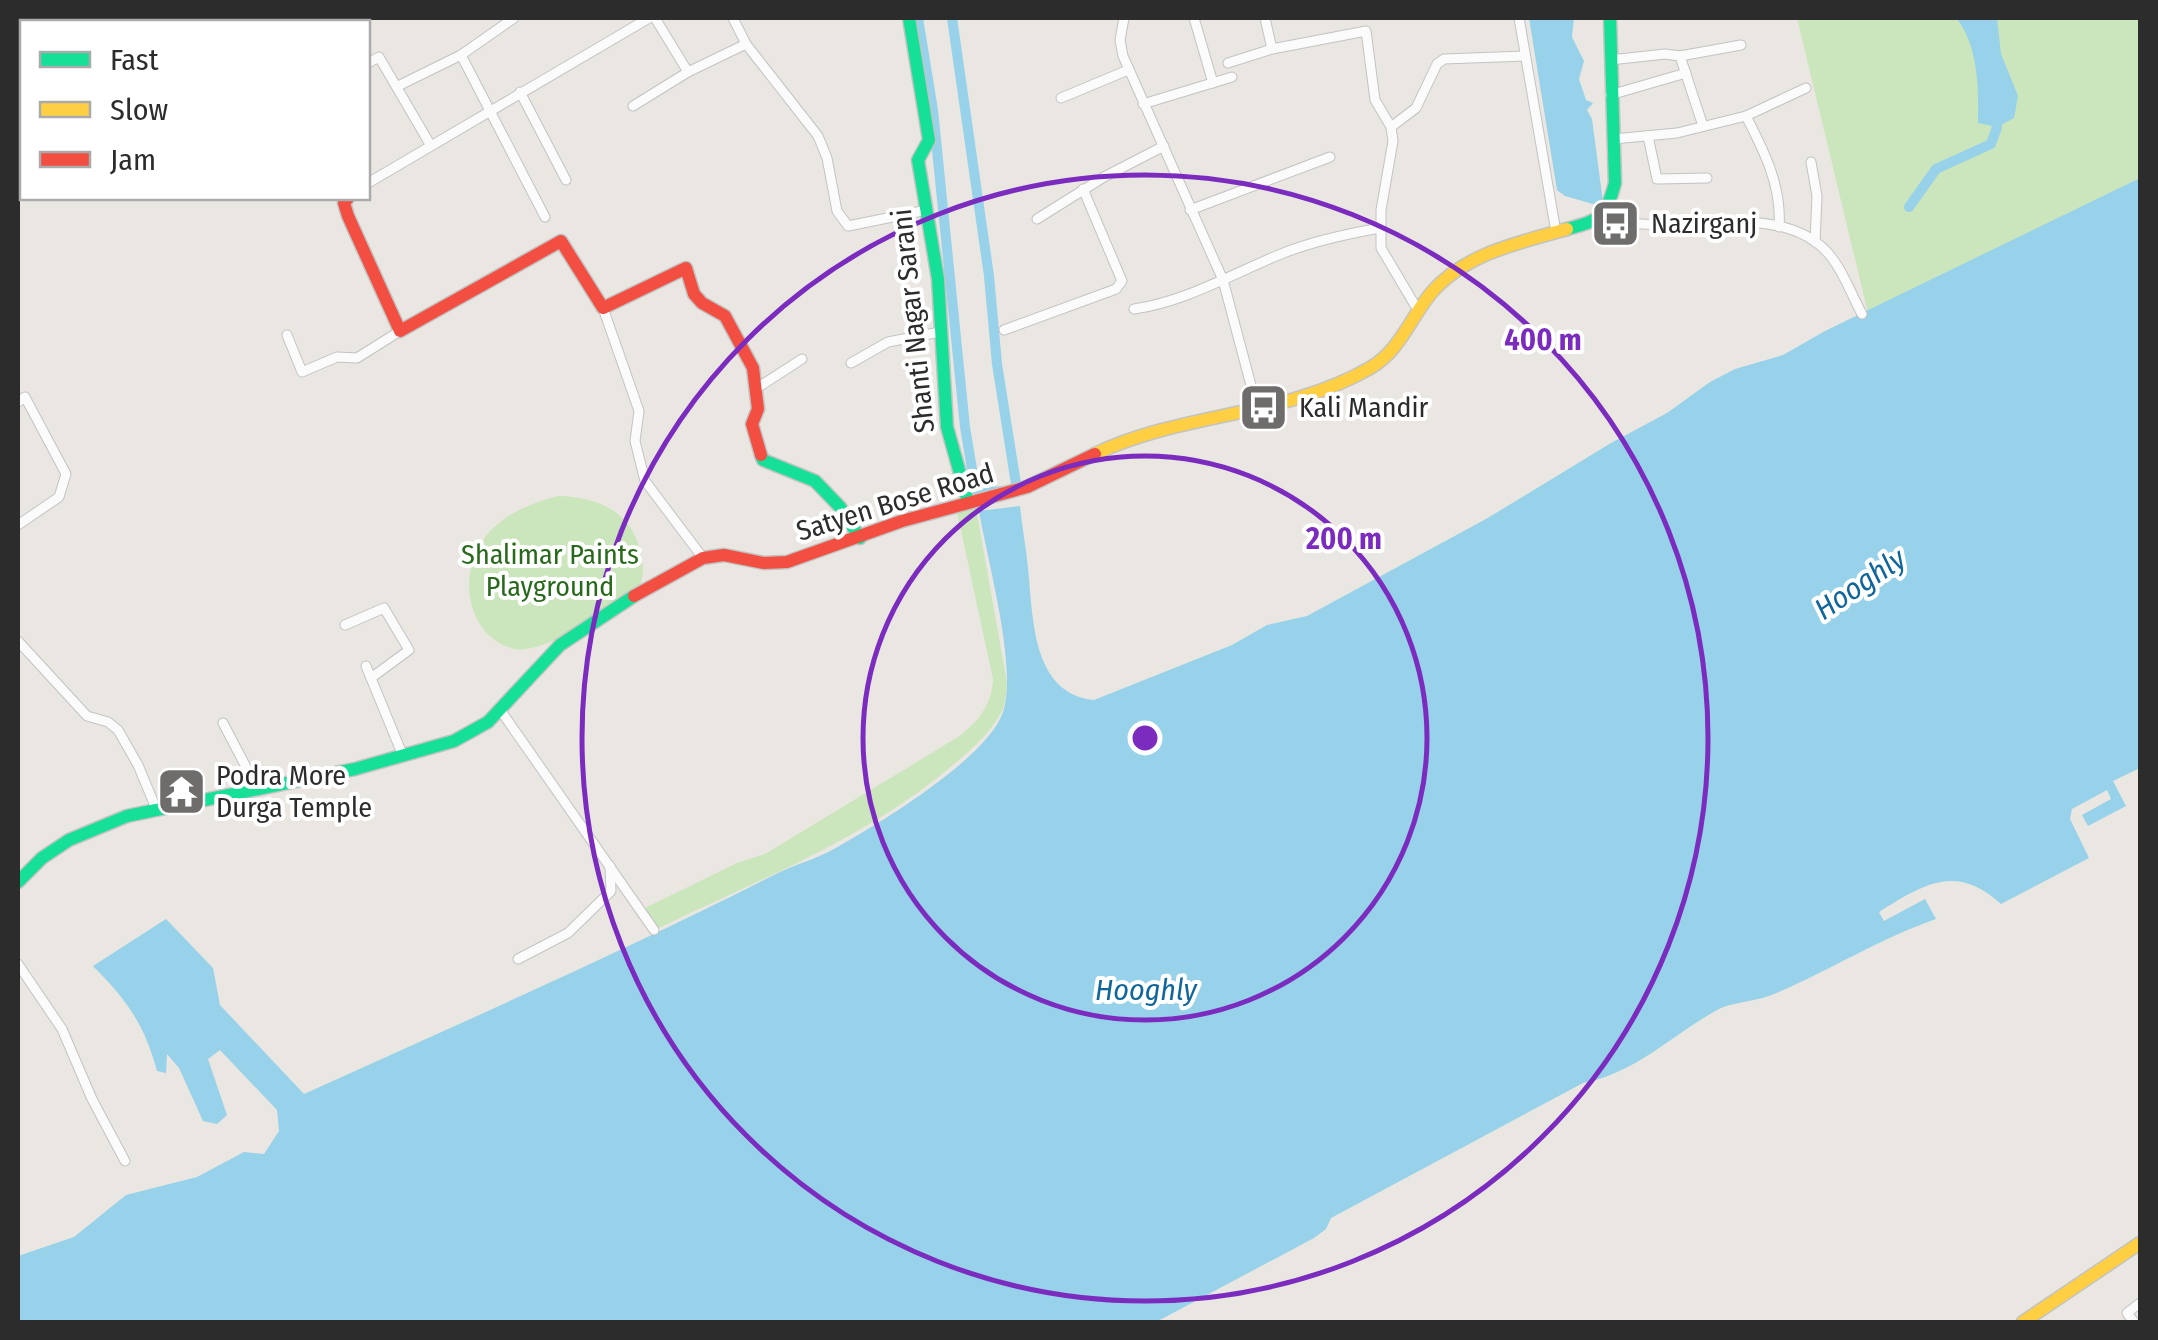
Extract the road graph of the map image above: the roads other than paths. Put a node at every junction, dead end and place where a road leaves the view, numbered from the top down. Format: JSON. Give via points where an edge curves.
{"nodes":[{"id":1,"x":514,"y":18,"type":"edge"},
{"id":2,"x":652,"y":18,"type":"edge"},
{"id":3,"x":734,"y":18,"type":"edge"},
{"id":4,"x":909,"y":18,"type":"edge"},
{"id":5,"x":1124,"y":18,"type":"edge"},
{"id":6,"x":1194,"y":18,"type":"edge"},
{"id":7,"x":1265,"y":18,"type":"edge"},
{"id":8,"x":1519,"y":18,"type":"edge"},
{"id":9,"x":1610,"y":18,"type":"edge"},
{"id":10,"x":746,"y":44,"type":"junction"},
{"id":11,"x":1741,"y":45,"type":"dead end"},
{"id":12,"x":1272,"y":50,"type":"junction"},
{"id":13,"x":461,"y":55,"type":"junction"},
{"id":14,"x":1525,"y":56,"type":"junction"},
{"id":15,"x":1680,"y":56,"type":"junction"},
{"id":16,"x":1610,"y":60,"type":"junction"},
{"id":17,"x":370,"y":61,"type":"edge"},
{"id":18,"x":1228,"y":64,"type":"dead end"},
{"id":19,"x":1128,"y":70,"type":"junction"},
{"id":20,"x":688,"y":72,"type":"junction"},
{"id":21,"x":1686,"y":73,"type":"junction"},
{"id":22,"x":1232,"y":77,"type":"dead end"},
{"id":23,"x":1213,"y":83,"type":"junction"},
{"id":24,"x":398,"y":86,"type":"junction"},
{"id":25,"x":1806,"y":88,"type":"dead end"},
{"id":26,"x":520,"y":92,"type":"junction"},
{"id":27,"x":1610,"y":94,"type":"junction"},
{"id":28,"x":1062,"y":98,"type":"dead end"},
{"id":29,"x":1143,"y":104,"type":"junction"},
{"id":30,"x":633,"y":106,"type":"dead end"},
{"id":31,"x":491,"y":110,"type":"junction"},
{"id":32,"x":1746,"y":116,"type":"junction"},
{"id":33,"x":1704,"y":126,"type":"junction"},
{"id":34,"x":1391,"y":127,"type":"junction"},
{"id":35,"x":1648,"y":136,"type":"junction"},
{"id":36,"x":1613,"y":139,"type":"junction"},
{"id":37,"x":431,"y":146,"type":"junction"},
{"id":38,"x":1164,"y":146,"type":"junction"},
{"id":39,"x":1330,"y":157,"type":"dead end"},
{"id":40,"x":1812,"y":162,"type":"dead end"},
{"id":41,"x":1707,"y":178,"type":"dead end"},
{"id":42,"x":566,"y":180,"type":"dead end"},
{"id":43,"x":370,"y":183,"type":"edge"},
{"id":44,"x":1084,"y":189,"type":"junction"},
{"id":45,"x":346,"y":200,"type":"edge"},
{"id":46,"x":927,"y":210,"type":"junction"},
{"id":47,"x":1190,"y":210,"type":"junction"},
{"id":48,"x":1601,"y":216,"type":"junction"},
{"id":49,"x":546,"y":218,"type":"dead end"},
{"id":50,"x":1036,"y":219,"type":"dead end"},
{"id":51,"x":1778,"y":227,"type":"junction"},
{"id":52,"x":1380,"y":228,"type":"junction"},
{"id":53,"x":1556,"y":232,"type":"junction"},
{"id":54,"x":1815,"y":242,"type":"junction"},
{"id":55,"x":1223,"y":280,"type":"junction"},
{"id":56,"x":603,"y":308,"type":"junction"},
{"id":57,"x":1134,"y":309,"type":"dead end"},
{"id":58,"x":1420,"y":312,"type":"junction"},
{"id":59,"x":1862,"y":314,"type":"dead end"},
{"id":60,"x":1004,"y":330,"type":"dead end"},
{"id":61,"x":400,"y":331,"type":"junction"},
{"id":62,"x":940,"y":332,"type":"junction"},
{"id":63,"x":286,"y":335,"type":"dead end"},
{"id":64,"x":802,"y":359,"type":"dead end"},
{"id":65,"x":850,"y":363,"type":"dead end"},
{"id":66,"x":757,"y":388,"type":"junction"},
{"id":67,"x":18,"y":402,"type":"edge"},
{"id":68,"x":1258,"y":408,"type":"junction"},
{"id":69,"x":972,"y":501,"type":"junction"},
{"id":70,"x":18,"y":525,"type":"edge"},
{"id":71,"x":860,"y":538,"type":"junction"},
{"id":72,"x":703,"y":558,"type":"junction"},
{"id":73,"x":346,"y":625,"type":"dead end"},
{"id":74,"x":18,"y":641,"type":"edge"},
{"id":75,"x":366,"y":666,"type":"dead end"},
{"id":76,"x":371,"y":678,"type":"junction"},
{"id":77,"x":501,"y":712,"type":"junction"},
{"id":78,"x":223,"y":722,"type":"dead end"},
{"id":79,"x":403,"y":756,"type":"junction"},
{"id":80,"x":250,"y":791,"type":"junction"},
{"id":81,"x":155,"y":806,"type":"junction"},
{"id":82,"x":610,"y":866,"type":"junction"},
{"id":83,"x":18,"y":882,"type":"edge"},
{"id":84,"x":654,"y":930,"type":"dead end"},
{"id":85,"x":518,"y":959,"type":"dead end"},
{"id":86,"x":18,"y":964,"type":"edge"},
{"id":87,"x":125,"y":1160,"type":"dead end"},
{"id":88,"x":2140,"y":1243,"type":"edge"},
{"id":89,"x":2140,"y":1303,"type":"edge"},
{"id":90,"x":2023,"y":1322,"type":"edge"},
{"id":91,"x":2134,"y":1322,"type":"edge"}],
"edges":[{"from":1,"to":13,"type":"street"},
{"from":2,"to":20,"type":"street"},
{"from":2,"to":26,"type":"street"},
{"from":3,"to":10,"type":"street"},
{"from":4,"to":46,"type":"main road","name":"Shanti Nagar Sarani","via":[[929,140],[918,160]]},
{"from":5,"to":19,"type":"street","via":[[1120,40]]},
{"from":6,"to":23,"type":"street"},
{"from":7,"to":12,"type":"street"},
{"from":8,"to":14,"type":"street"},
{"from":9,"to":16,"type":"main road"},
{"from":10,"to":20,"type":"street"},
{"from":10,"to":46,"type":"street","via":[[818,136],[837,211],[848,226]]},
{"from":11,"to":15,"type":"street"},
{"from":12,"to":18,"type":"street"},
{"from":12,"to":34,"type":"street","via":[[1366,31],[1375,100]]},
{"from":13,"to":24,"type":"street"},
{"from":13,"to":31,"type":"street"},
{"from":14,"to":34,"type":"street","via":[[1444,59],[1416,108]]},
{"from":14,"to":53,"type":"street"},
{"from":15,"to":16,"type":"street"},
{"from":15,"to":21,"type":"street"},
{"from":16,"to":27,"type":"main road"},
{"from":17,"to":24,"type":"street","via":[[380,57]]},
{"from":19,"to":28,"type":"street"},
{"from":19,"to":29,"type":"street"},
{"from":20,"to":30,"type":"street"},
{"from":21,"to":27,"type":"street"},
{"from":21,"to":33,"type":"street"},
{"from":22,"to":23,"type":"street"},
{"from":23,"to":29,"type":"street"},
{"from":24,"to":37,"type":"street"},
{"from":25,"to":32,"type":"street"},
{"from":26,"to":31,"type":"street"},
{"from":26,"to":42,"type":"street"},
{"from":27,"to":36,"type":"main road"},
{"from":29,"to":38,"type":"street"},
{"from":31,"to":37,"type":"street"},
{"from":31,"to":49,"type":"street"},
{"from":32,"to":33,"type":"street"},
{"from":32,"to":51,"type":"street","via":[[1770,166]]},
{"from":33,"to":35,"type":"street"},
{"from":34,"to":52,"type":"street"},
{"from":35,"to":36,"type":"street"},
{"from":35,"to":41,"type":"street","via":[[1657,179]]},
{"from":36,"to":48,"type":"main road","via":[[1613,196]]},
{"from":37,"to":43,"type":"street"},
{"from":38,"to":44,"type":"street"},
{"from":38,"to":47,"type":"street"},
{"from":39,"to":47,"type":"street"},
{"from":40,"to":54,"type":"street"},
{"from":44,"to":50,"type":"street"},
{"from":44,"to":60,"type":"street","via":[[1122,282]]},
{"from":45,"to":61,"type":"main road"},
{"from":46,"to":62,"type":"main road","name":"Shanti Nagar Sarani"},
{"from":47,"to":55,"type":"street"},
{"from":48,"to":51,"type":"street","via":[[1624,225]]},
{"from":48,"to":53,"type":"main road","name":"Satyen Bose Road"},
{"from":51,"to":54,"type":"street"},
{"from":52,"to":55,"type":"street","via":[[1334,236]]},
{"from":52,"to":58,"type":"street","via":[[1381,248]]},
{"from":53,"to":58,"type":"main road","name":"Satyen Bose Road","via":[[1462,266]]},
{"from":54,"to":59,"type":"street","via":[[1833,259]]},
{"from":55,"to":57,"type":"street"},
{"from":55,"to":68,"type":"street"},
{"from":56,"to":61,"type":"main road","via":[[561,241]]},
{"from":56,"to":66,"type":"main road","via":[[686,268],[694,294],[732,327]]},
{"from":56,"to":72,"type":"street","via":[[638,411],[635,441],[645,481]]},
{"from":58,"to":68,"type":"main road","name":"Satyen Bose Road","via":[[1372,366],[1324,391]]},
{"from":61,"to":63,"type":"street","via":[[357,358],[302,372]]},
{"from":62,"to":65,"type":"street","via":[[888,342]]},
{"from":62,"to":69,"type":"main road","name":"Shanti Nagar Sarani","via":[[947,427]]},
{"from":64,"to":66,"type":"street"},
{"from":66,"to":71,"type":"main road","via":[[752,424],[763,460],[815,482]]},
{"from":67,"to":70,"type":"street","via":[[25,397],[66,474],[59,497]]},
{"from":68,"to":69,"type":"main road","name":"Satyen Bose Road","via":[[1165,429],[1027,487]]},
{"from":69,"to":71,"type":"main road","name":"Satyen Bose Road"},
{"from":71,"to":72,"type":"main road","name":"Satyen Bose Road","via":[[787,562]]},
{"from":72,"to":77,"type":"main road","via":[[557,647]]},
{"from":73,"to":76,"type":"street","via":[[384,608],[409,650]]},
{"from":74,"to":81,"type":"street","via":[[87,716],[118,730]]},
{"from":75,"to":76,"type":"street"},
{"from":76,"to":79,"type":"street"},
{"from":77,"to":79,"type":"main road","via":[[479,729]]},
{"from":77,"to":82,"type":"street"},
{"from":78,"to":80,"type":"street"},
{"from":79,"to":80,"type":"main road"},
{"from":80,"to":81,"type":"main road"},
{"from":81,"to":83,"type":"main road","via":[[51,849]]},
{"from":82,"to":84,"type":"street"},
{"from":82,"to":85,"type":"street","via":[[611,891],[568,933]]},
{"from":86,"to":87,"type":"street","via":[[62,1029]]},
{"from":88,"to":90,"type":"main road"},
{"from":89,"to":91,"type":"street","via":[[2128,1312]]}]}
